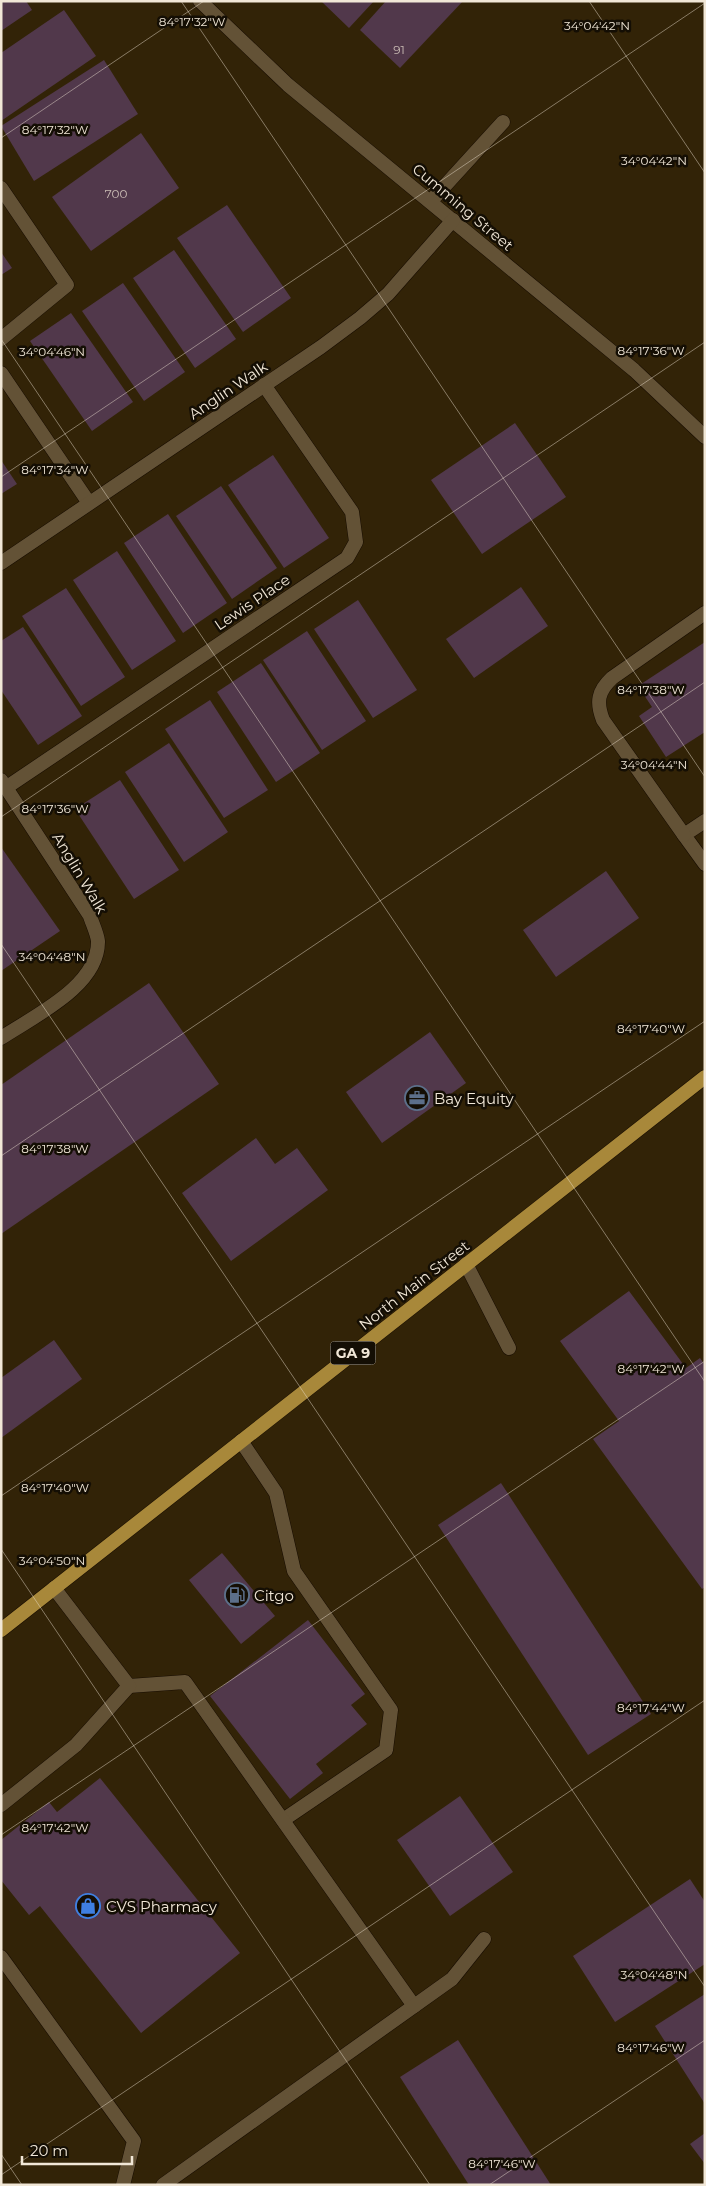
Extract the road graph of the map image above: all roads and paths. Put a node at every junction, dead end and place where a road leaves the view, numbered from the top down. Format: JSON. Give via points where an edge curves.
{"nodes":[{"id":1,"x":200,"y":1,"type":"edge"},
{"id":2,"x":502,"y":122,"type":"dead end"},
{"id":3,"x":1,"y":188,"type":"edge"},
{"id":4,"x":432,"y":201,"type":"junction"},
{"id":5,"x":453,"y":220,"type":"junction"},
{"id":6,"x":1,"y":339,"type":"edge"},
{"id":7,"x":1,"y":373,"type":"edge"},
{"id":8,"x":264,"y":385,"type":"junction"},
{"id":9,"x":705,"y":436,"type":"edge"},
{"id":10,"x":89,"y":503,"type":"junction"},
{"id":11,"x":1,"y":563,"type":"edge"},
{"id":12,"x":705,"y":614,"type":"edge"},
{"id":13,"x":4,"y":783,"type":"edge"},
{"id":14,"x":705,"y":821,"type":"edge"},
{"id":15,"x":684,"y":835,"type":"junction"},
{"id":16,"x":705,"y":864,"type":"edge"},
{"id":17,"x":1,"y":1038,"type":"edge"},
{"id":18,"x":705,"y":1077,"type":"edge"},
{"id":19,"x":466,"y":1264,"type":"junction"},
{"id":20,"x":509,"y":1348,"type":"dead end"},
{"id":21,"x":241,"y":1442,"type":"junction"},
{"id":22,"x":54,"y":1588,"type":"junction"},
{"id":23,"x":1,"y":1630,"type":"edge"},
{"id":24,"x":129,"y":1686,"type":"junction"},
{"id":25,"x":1,"y":1805,"type":"edge"},
{"id":26,"x":283,"y":1820,"type":"junction"},
{"id":27,"x":484,"y":1939,"type":"dead end"},
{"id":28,"x":1,"y":1957,"type":"edge"},
{"id":29,"x":414,"y":2006,"type":"junction"},
{"id":30,"x":123,"y":2185,"type":"edge"},
{"id":31,"x":163,"y":2185,"type":"edge"}],
"edges":[{"from":1,"to":4,"type":"street","name":"Cumming Street","via":[[288,85]]},
{"from":2,"to":4,"type":"street"},
{"from":3,"to":6,"type":"street","via":[[67,286]]},
{"from":4,"to":5,"type":"street","name":"Cumming Street"},
{"from":5,"to":8,"type":"street","name":"Anglin Walk","via":[[388,294],[360,318]]},
{"from":5,"to":9,"type":"street","name":"Cumming Street","via":[[634,370]]},
{"from":7,"to":10,"type":"street"},
{"from":8,"to":10,"type":"street","name":"Anglin Walk"},
{"from":8,"to":13,"type":"street","name":"Lewis Place","via":[[352,512],[356,542],[347,558]]},
{"from":10,"to":11,"type":"street","name":"Anglin Walk"},
{"from":12,"to":15,"type":"street","via":[[612,678],[598,697],[603,720]]},
{"from":13,"to":17,"type":"street","name":"Anglin Walk","via":[[90,916],[98,941],[92,967],[73,990]]},
{"from":14,"to":15,"type":"street"},
{"from":15,"to":16,"type":"street"},
{"from":18,"to":19,"type":"main road","name":"North Main Street","number":"GA 9"},
{"from":19,"to":20,"type":"street"},
{"from":19,"to":21,"type":"main road","name":"North Main Street","number":"GA 9"},
{"from":21,"to":22,"type":"main road","name":"North Main Street","number":"GA 9"},
{"from":21,"to":26,"type":"street","via":[[276,1493],[294,1570],[391,1710],[386,1750]]},
{"from":22,"to":23,"type":"main road","name":"North Main Street","number":"GA 9"},
{"from":22,"to":24,"type":"street"},
{"from":24,"to":25,"type":"street","via":[[76,1745]]},
{"from":24,"to":26,"type":"street","via":[[185,1682]]},
{"from":26,"to":29,"type":"street"},
{"from":27,"to":29,"type":"street","via":[[452,1979]]},
{"from":28,"to":30,"type":"street","via":[[134,2141]]},
{"from":29,"to":31,"type":"street"}]}
